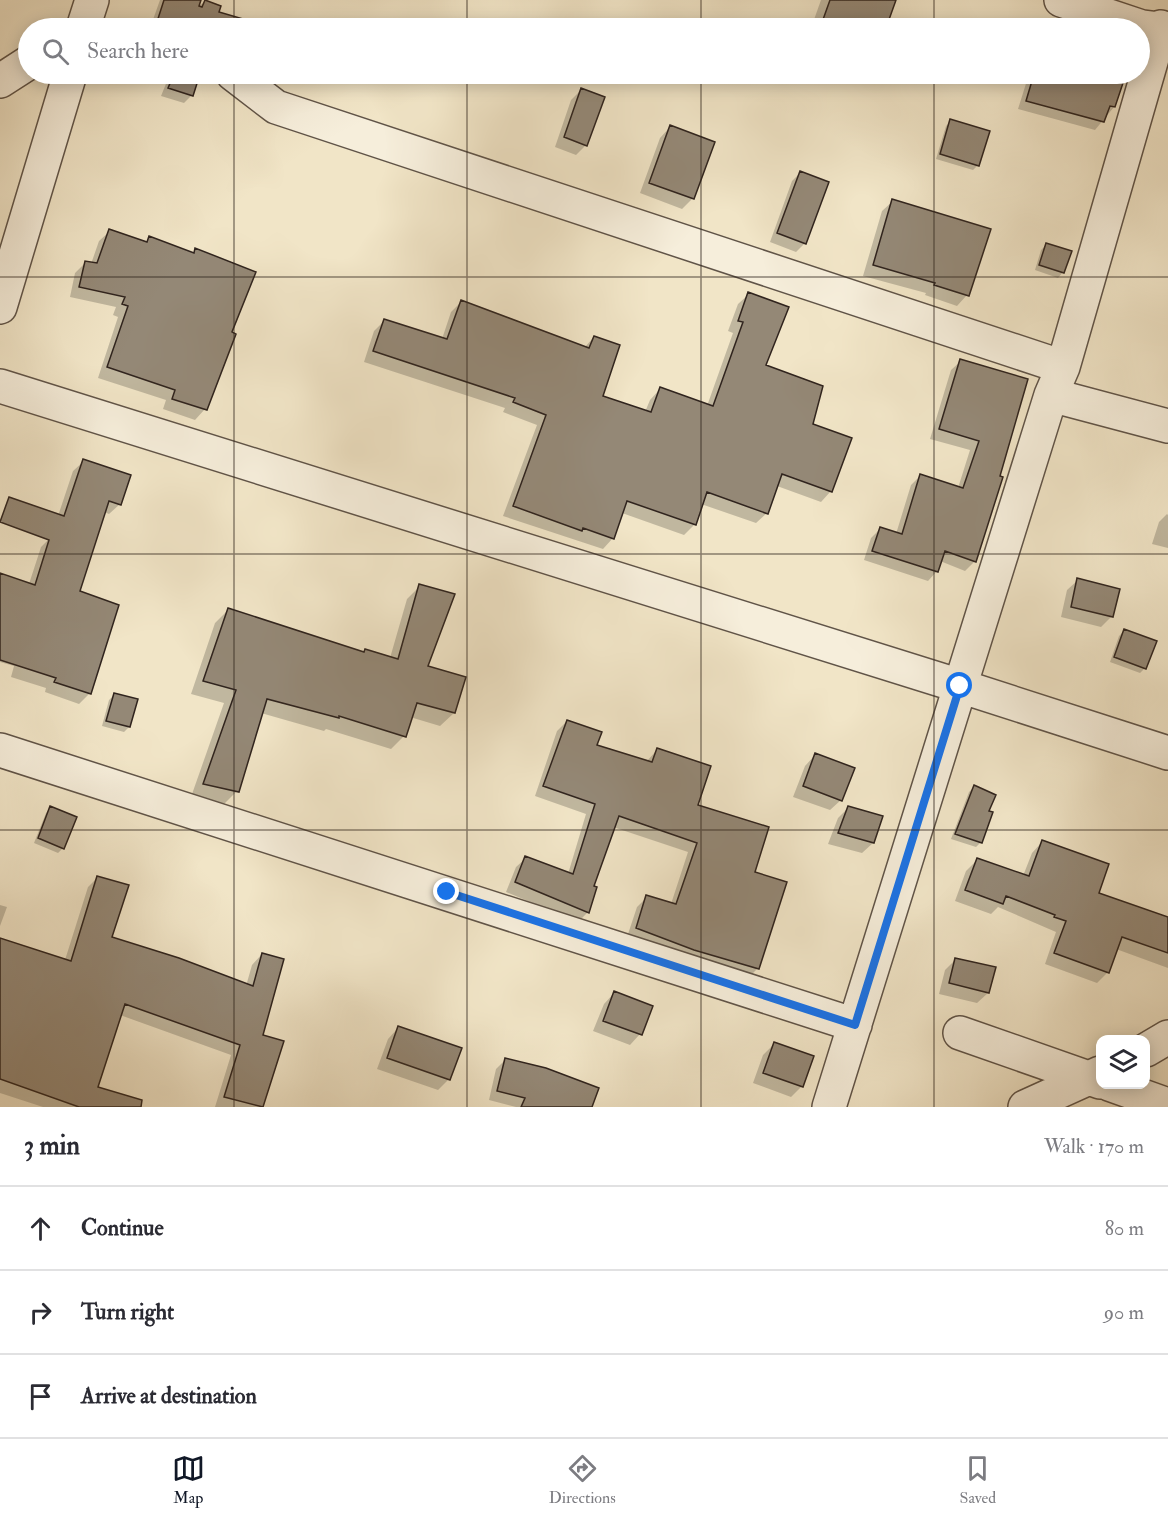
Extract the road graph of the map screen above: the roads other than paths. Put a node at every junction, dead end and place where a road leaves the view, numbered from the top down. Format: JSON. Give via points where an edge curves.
{"nodes":[{"id":1,"x":92,"y":0,"type":"edge"},
{"id":2,"x":1061,"y":0,"type":"edge"},
{"id":3,"x":86,"y":18,"type":"edge"},
{"id":4,"x":1142,"y":18,"type":"edge"},
{"id":5,"x":1160,"y":22,"type":"edge"},
{"id":6,"x":1150,"y":57,"type":"edge"},
{"id":7,"x":18,"y":69,"type":"edge"},
{"id":8,"x":0,"y":81,"type":"edge"},
{"id":9,"x":67,"y":84,"type":"edge"},
{"id":10,"x":246,"y":84,"type":"edge"},
{"id":11,"x":1142,"y":84,"type":"edge"},
{"id":12,"x":0,"y":307,"type":"edge"},
{"id":13,"x":1057,"y":381,"type":"junction"},
{"id":14,"x":0,"y":386,"type":"edge"},
{"id":15,"x":1168,"y":426,"type":"edge"},
{"id":16,"x":960,"y":686,"type":"junction"},
{"id":17,"x":0,"y":750,"type":"edge"},
{"id":18,"x":1168,"y":753,"type":"edge"},
{"id":19,"x":855,"y":1025,"type":"junction"},
{"id":20,"x":960,"y":1033,"type":"dead end"},
{"id":21,"x":1168,"y":1037,"type":"edge"},
{"id":22,"x":1150,"y":1048,"type":"edge"},
{"id":23,"x":1096,"y":1078,"type":"edge"},
{"id":24,"x":1096,"y":1080,"type":"edge"},
{"id":25,"x":1126,"y":1089,"type":"edge"},
{"id":26,"x":1168,"y":1105,"type":"edge"},
{"id":27,"x":829,"y":1107,"type":"edge"},
{"id":28,"x":1025,"y":1107,"type":"edge"}],
"edges":[{"from":1,"to":3,"type":"street"},
{"from":2,"to":4,"type":"street"},
{"from":5,"to":6,"type":"street"},
{"from":7,"to":8,"type":"street"},
{"from":9,"to":12,"type":"street"},
{"from":10,"to":13,"type":"street","via":[[276,107]]},
{"from":11,"to":13,"type":"street"},
{"from":13,"to":15,"type":"street"},
{"from":13,"to":16,"type":"street"},
{"from":14,"to":16,"type":"street"},
{"from":16,"to":18,"type":"street"},
{"from":16,"to":19,"type":"street"},
{"from":17,"to":19,"type":"street"},
{"from":19,"to":27,"type":"street"},
{"from":20,"to":23,"type":"street"},
{"from":21,"to":22,"type":"street"},
{"from":24,"to":28,"type":"street"},
{"from":25,"to":26,"type":"street"}]}
